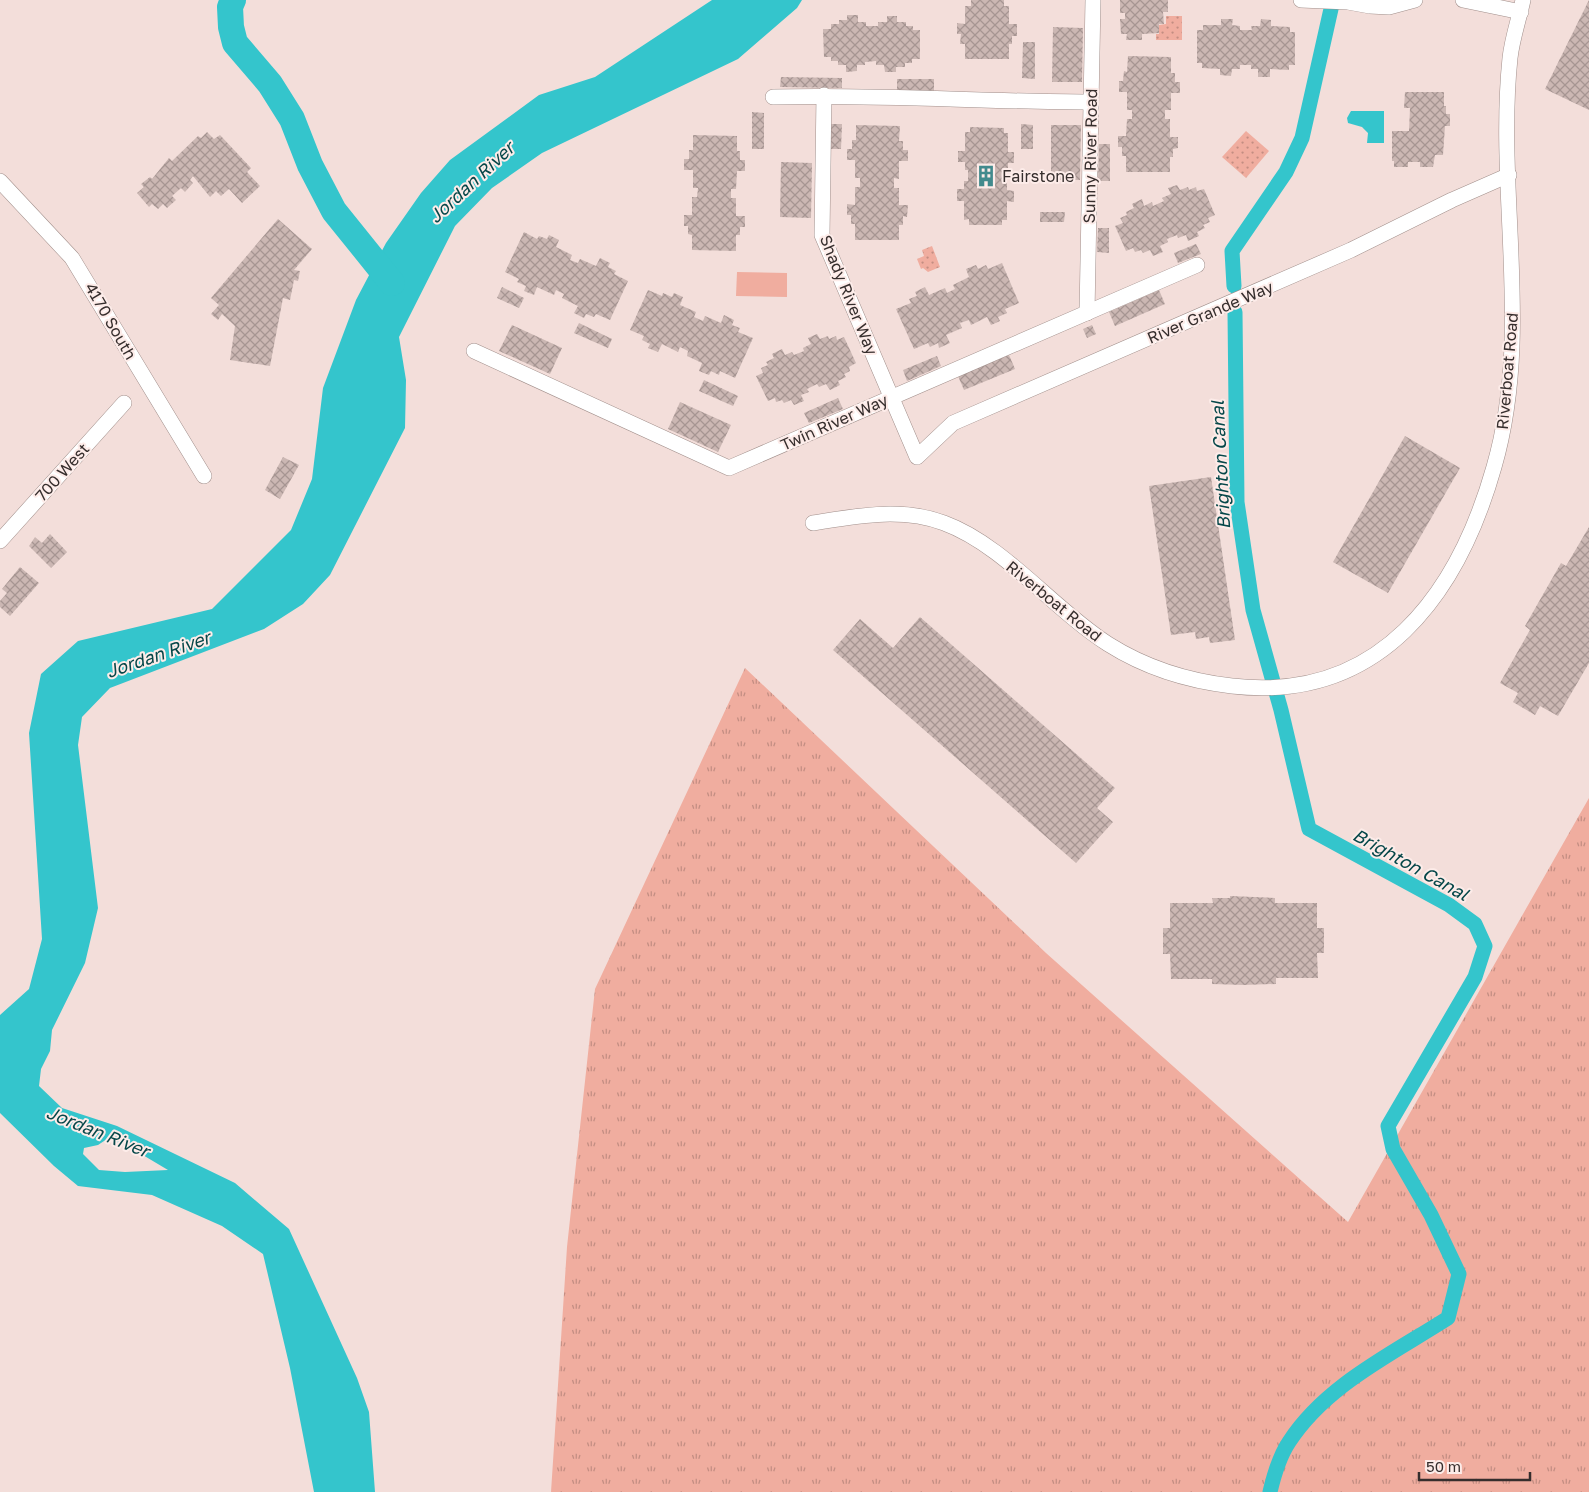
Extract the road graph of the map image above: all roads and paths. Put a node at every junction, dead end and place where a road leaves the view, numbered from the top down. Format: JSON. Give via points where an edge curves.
{"nodes":[{"id":1,"x":1093,"y":0,"type":"edge"},
{"id":2,"x":1415,"y":0,"type":"edge"},
{"id":3,"x":1464,"y":0,"type":"edge"},
{"id":4,"x":1304,"y":1,"type":"edge"},
{"id":5,"x":1522,"y":6,"type":"edge"},
{"id":6,"x":824,"y":95,"type":"junction"},
{"id":7,"x":773,"y":97,"type":"dead end"},
{"id":8,"x":1091,"y":102,"type":"junction"},
{"id":9,"x":1509,"y":175,"type":"junction"},
{"id":10,"x":0,"y":180,"type":"edge"},
{"id":11,"x":1197,"y":265,"type":"dead end"},
{"id":12,"x":1087,"y":313,"type":"junction"},
{"id":13,"x":474,"y":351,"type":"dead end"},
{"id":14,"x":892,"y":396,"type":"junction"},
{"id":15,"x":124,"y":403,"type":"dead end"},
{"id":16,"x":917,"y":456,"type":"joint"},
{"id":17,"x":204,"y":476,"type":"dead end"},
{"id":18,"x":813,"y":523,"type":"dead end"},
{"id":19,"x":0,"y":541,"type":"edge"}],
"edges":[{"from":1,"to":8,"type":"street","name":"Sunny River Road"},
{"from":2,"to":4,"type":"street","via":[[1389,7]]},
{"from":3,"to":5,"type":"street"},
{"from":5,"to":9,"type":"street","name":"Riverboat Road","via":[[1510,54],[1506,142]]},
{"from":6,"to":7,"type":"street"},
{"from":6,"to":8,"type":"street"},
{"from":6,"to":14,"type":"street","name":"Shady River Way","via":[[822,235]]},
{"from":8,"to":12,"type":"street","name":"Sunny River Road"},
{"from":9,"to":16,"type":"street","name":"River Grande Way","via":[[1351,250],[953,423]]},
{"from":9,"to":18,"type":"street","name":"Riverboat Road","via":[[1512,347],[1509,390],[1495,466],[1463,550],[1438,593],[1388,647],[1372,658],[1341,673],[1287,687],[1206,683],[1175,676],[1142,663],[1094,635],[995,553],[945,523],[896,513]]},
{"from":10,"to":17,"type":"street","name":"4170 South","via":[[72,258]]},
{"from":11,"to":12,"type":"street","name":"Twin River Way"},
{"from":12,"to":14,"type":"street","name":"Twin River Way"},
{"from":13,"to":14,"type":"street","name":"Twin River Way","via":[[729,468]]},
{"from":14,"to":16,"type":"street","name":"Shady River Way"},
{"from":15,"to":19,"type":"street","name":"700 West"}]}
